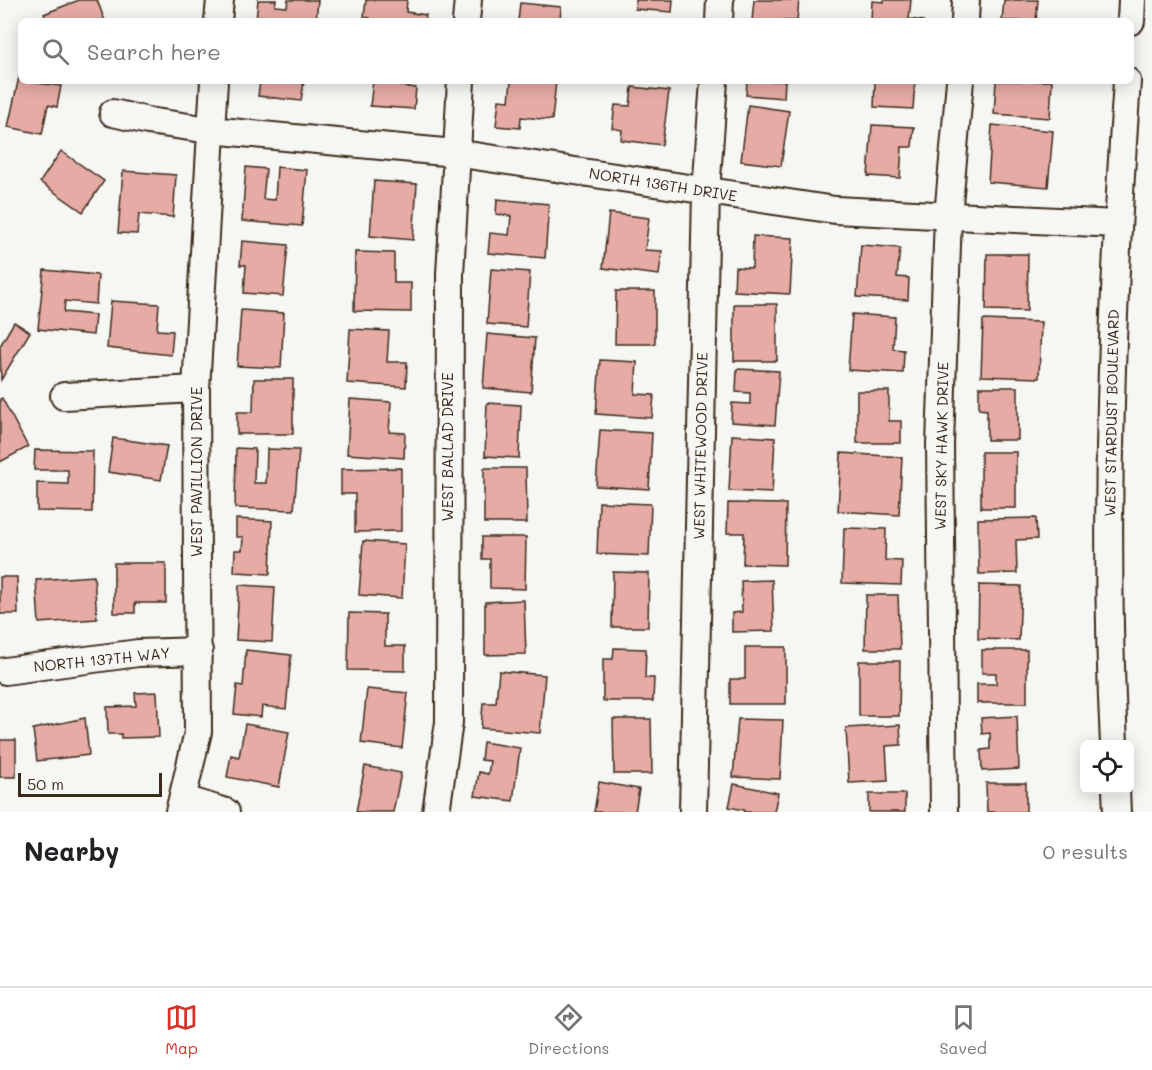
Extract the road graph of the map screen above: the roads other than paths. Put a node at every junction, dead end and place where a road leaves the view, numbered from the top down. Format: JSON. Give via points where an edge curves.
{"nodes":[{"id":1,"x":220,"y":0,"type":"edge"},
{"id":2,"x":468,"y":0,"type":"edge"},
{"id":3,"x":720,"y":0,"type":"edge"},
{"id":4,"x":966,"y":0,"type":"edge"},
{"id":5,"x":1132,"y":0,"type":"edge"},
{"id":6,"x":218,"y":18,"type":"edge"},
{"id":7,"x":466,"y":18,"type":"edge"},
{"id":8,"x":718,"y":18,"type":"edge"},
{"id":9,"x":965,"y":18,"type":"edge"},
{"id":10,"x":1131,"y":18,"type":"edge"},
{"id":11,"x":214,"y":84,"type":"edge"},
{"id":12,"x":461,"y":84,"type":"edge"},
{"id":13,"x":714,"y":84,"type":"edge"},
{"id":14,"x":960,"y":84,"type":"edge"},
{"id":15,"x":1126,"y":84,"type":"edge"},
{"id":16,"x":113,"y":113,"type":"dead end"},
{"id":17,"x":210,"y":130,"type":"junction"},
{"id":18,"x":455,"y":153,"type":"junction"},
{"id":19,"x":706,"y":192,"type":"junction"},
{"id":20,"x":948,"y":216,"type":"junction"},
{"id":21,"x":1117,"y":224,"type":"junction"},
{"id":22,"x":196,"y":389,"type":"junction"},
{"id":23,"x":64,"y":396,"type":"dead end"},
{"id":24,"x":199,"y":651,"type":"junction"},
{"id":25,"x":5,"y":671,"type":"dead end"},
{"id":26,"x":1114,"y":740,"type":"edge"},
{"id":27,"x":1116,"y":794,"type":"edge"},
{"id":28,"x":182,"y":805,"type":"edge"},
{"id":29,"x":226,"y":812,"type":"edge"},
{"id":30,"x":436,"y":812,"type":"edge"},
{"id":31,"x":693,"y":812,"type":"edge"},
{"id":32,"x":944,"y":812,"type":"edge"},
{"id":33,"x":1117,"y":812,"type":"edge"}],
"edges":[{"from":1,"to":6,"type":"street"},
{"from":2,"to":7,"type":"street"},
{"from":3,"to":8,"type":"street"},
{"from":4,"to":9,"type":"street"},
{"from":5,"to":10,"type":"street"},
{"from":11,"to":17,"type":"street","name":"WEST PAVILLION DRIVE"},
{"from":12,"to":18,"type":"street","name":"WEST BALLAD DRIVE"},
{"from":13,"to":19,"type":"street","name":"WEST WHITEWOOD DRIVE"},
{"from":14,"to":20,"type":"street","name":"WEST SKY HAWK DRIVE"},
{"from":15,"to":21,"type":"street","name":"WEST STARDUST BOULEVARD"},
{"from":16,"to":17,"type":"street"},
{"from":17,"to":18,"type":"street","name":"NORTH 136TH DRIVE"},
{"from":17,"to":22,"type":"street","name":"WEST PAVILLION DRIVE"},
{"from":18,"to":19,"type":"street","name":"NORTH 136TH DRIVE"},
{"from":18,"to":30,"type":"street","name":"WEST BALLAD DRIVE","via":[[448,429],[448,722]]},
{"from":19,"to":20,"type":"street","name":"NORTH 136TH DRIVE","via":[[835,210]]},
{"from":19,"to":31,"type":"street","name":"WEST WHITEWOOD DRIVE"},
{"from":20,"to":21,"type":"street","name":"NORTH 136TH DRIVE"},
{"from":20,"to":32,"type":"street","name":"WEST SKY HAWK DRIVE","via":[[940,445]]},
{"from":21,"to":26,"type":"street","name":"WEST STARDUST BOULEVARD","via":[[1110,663]]},
{"from":22,"to":23,"type":"street"},
{"from":22,"to":24,"type":"street","name":"WEST PAVILLION DRIVE"},
{"from":24,"to":25,"type":"street","name":"NORTH 137TH WAY","via":[[138,653]]},
{"from":24,"to":28,"type":"street","name":"WEST PAVILLION DRIVE","via":[[198,732]]},
{"from":27,"to":33,"type":"street"},
{"from":28,"to":29,"type":"street"}]}
